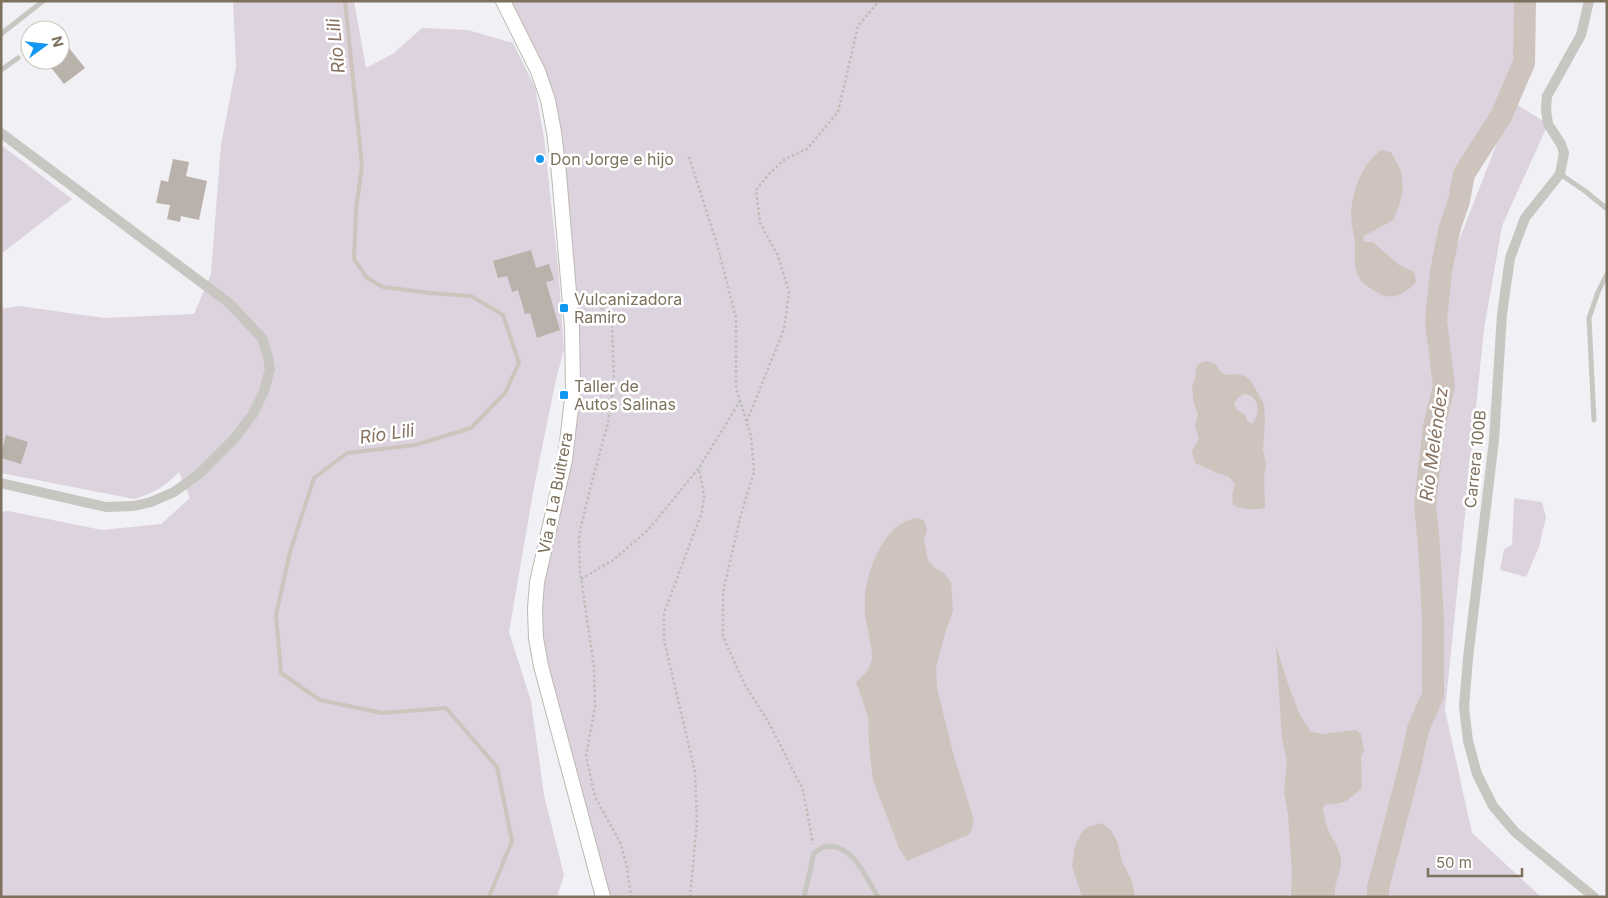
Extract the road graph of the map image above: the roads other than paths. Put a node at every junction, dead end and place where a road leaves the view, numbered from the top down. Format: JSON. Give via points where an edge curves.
{"nodes":[{"id":1,"x":43,"y":1,"type":"edge"},
{"id":2,"x":503,"y":1,"type":"edge"},
{"id":3,"x":1589,"y":1,"type":"edge"},
{"id":4,"x":1,"y":34,"type":"edge"},
{"id":5,"x":18,"y":58,"type":"dead end"},
{"id":6,"x":1,"y":70,"type":"edge"},
{"id":7,"x":1,"y":133,"type":"edge"},
{"id":8,"x":1560,"y":174,"type":"junction"},
{"id":9,"x":1607,"y":209,"type":"edge"},
{"id":10,"x":1607,"y":274,"type":"edge"},
{"id":11,"x":1594,"y":420,"type":"dead end"},
{"id":12,"x":1,"y":483,"type":"edge"},
{"id":13,"x":603,"y":897,"type":"edge"},
{"id":14,"x":804,"y":897,"type":"edge"},
{"id":15,"x":878,"y":897,"type":"edge"},
{"id":16,"x":1594,"y":897,"type":"edge"}],
"edges":[{"from":1,"to":4,"type":"lane"},
{"from":2,"to":13,"type":"street","name":"Vía a La Buitrera","via":[[538,71],[548,100],[558,165],[572,327],[573,390],[565,460],[537,582],[536,638]]},
{"from":3,"to":8,"type":"street","via":[[1581,35],[1547,96],[1548,124],[1564,153]]},
{"from":5,"to":6,"type":"lane"},
{"from":7,"to":12,"type":"street","via":[[229,303],[262,338],[270,369],[253,414],[235,438],[199,474],[174,492],[151,502],[106,507]]},
{"from":8,"to":9,"type":"lane"},
{"from":8,"to":16,"type":"street","name":"Carrera 100B","via":[[1525,218],[1510,258],[1502,314],[1494,440],[1464,707],[1468,741],[1477,774],[1493,806],[1515,832]]},
{"from":10,"to":11,"type":"lane","via":[[1589,318]]},
{"from":14,"to":15,"type":"lane","via":[[814,853],[825,847],[838,847],[849,854]]}]}
